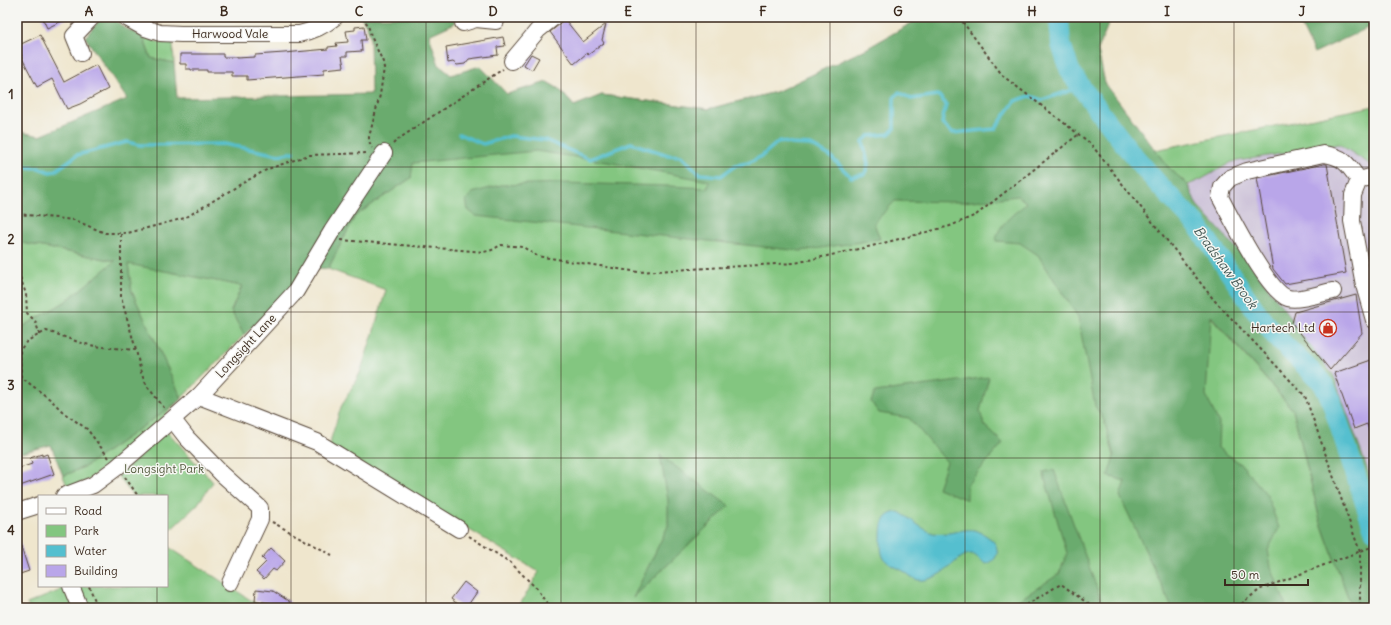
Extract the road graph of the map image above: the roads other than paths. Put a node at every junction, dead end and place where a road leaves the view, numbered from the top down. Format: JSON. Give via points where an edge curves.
{"nodes":[{"id":1,"x":92,"y":17,"type":"edge"},
{"id":2,"x":125,"y":17,"type":"edge"},
{"id":3,"x":335,"y":17,"type":"edge"},
{"id":4,"x":554,"y":17,"type":"edge"},
{"id":5,"x":472,"y":19,"type":"edge"},
{"id":6,"x":496,"y":21,"type":"dead end"},
{"id":7,"x":81,"y":53,"type":"dead end"},
{"id":8,"x":512,"y":61,"type":"road end"},
{"id":9,"x":379,"y":155,"type":"road end"},
{"id":10,"x":1367,"y":178,"type":"edge"},
{"id":11,"x":1333,"y":291,"type":"dead end"},
{"id":12,"x":1374,"y":320,"type":"edge"},
{"id":13,"x":199,"y":396,"type":"junction"},
{"id":14,"x":173,"y":420,"type":"junction"},
{"id":15,"x":67,"y":495,"type":"edge"},
{"id":16,"x":38,"y":506,"type":"edge"},
{"id":17,"x":17,"y":512,"type":"edge"},
{"id":18,"x":458,"y":529,"type":"road end"},
{"id":19,"x":230,"y":583,"type":"dead end"},
{"id":20,"x":71,"y":587,"type":"edge"},
{"id":21,"x":80,"y":608,"type":"edge"}],
"edges":[{"from":1,"to":7,"type":"street","via":[[74,36]]},
{"from":2,"to":3,"type":"street","name":"Harwood Vale","via":[[160,33],[181,34],[299,34],[318,28]]},
{"from":4,"to":8,"type":"street","via":[[538,30]]},
{"from":5,"to":6,"type":"street"},
{"from":9,"to":13,"type":"street","name":"Longsight Lane","via":[[296,291]]},
{"from":10,"to":11,"type":"street","via":[[1334,155],[1323,154],[1247,171],[1230,178],[1222,187],[1220,197],[1251,253],[1277,290],[1287,298]]},
{"from":10,"to":12,"type":"street","via":[[1353,195],[1352,221],[1364,285]]},
{"from":13,"to":14,"type":"street","name":"Longsight Lane"},
{"from":13,"to":18,"type":"street","via":[[317,442]]},
{"from":14,"to":15,"type":"street","name":"Longsight Lane","via":[[93,485]]},
{"from":14,"to":19,"type":"street","via":[[221,474],[260,508],[260,516]]},
{"from":16,"to":17,"type":"street"},
{"from":20,"to":21,"type":"street"}]}
